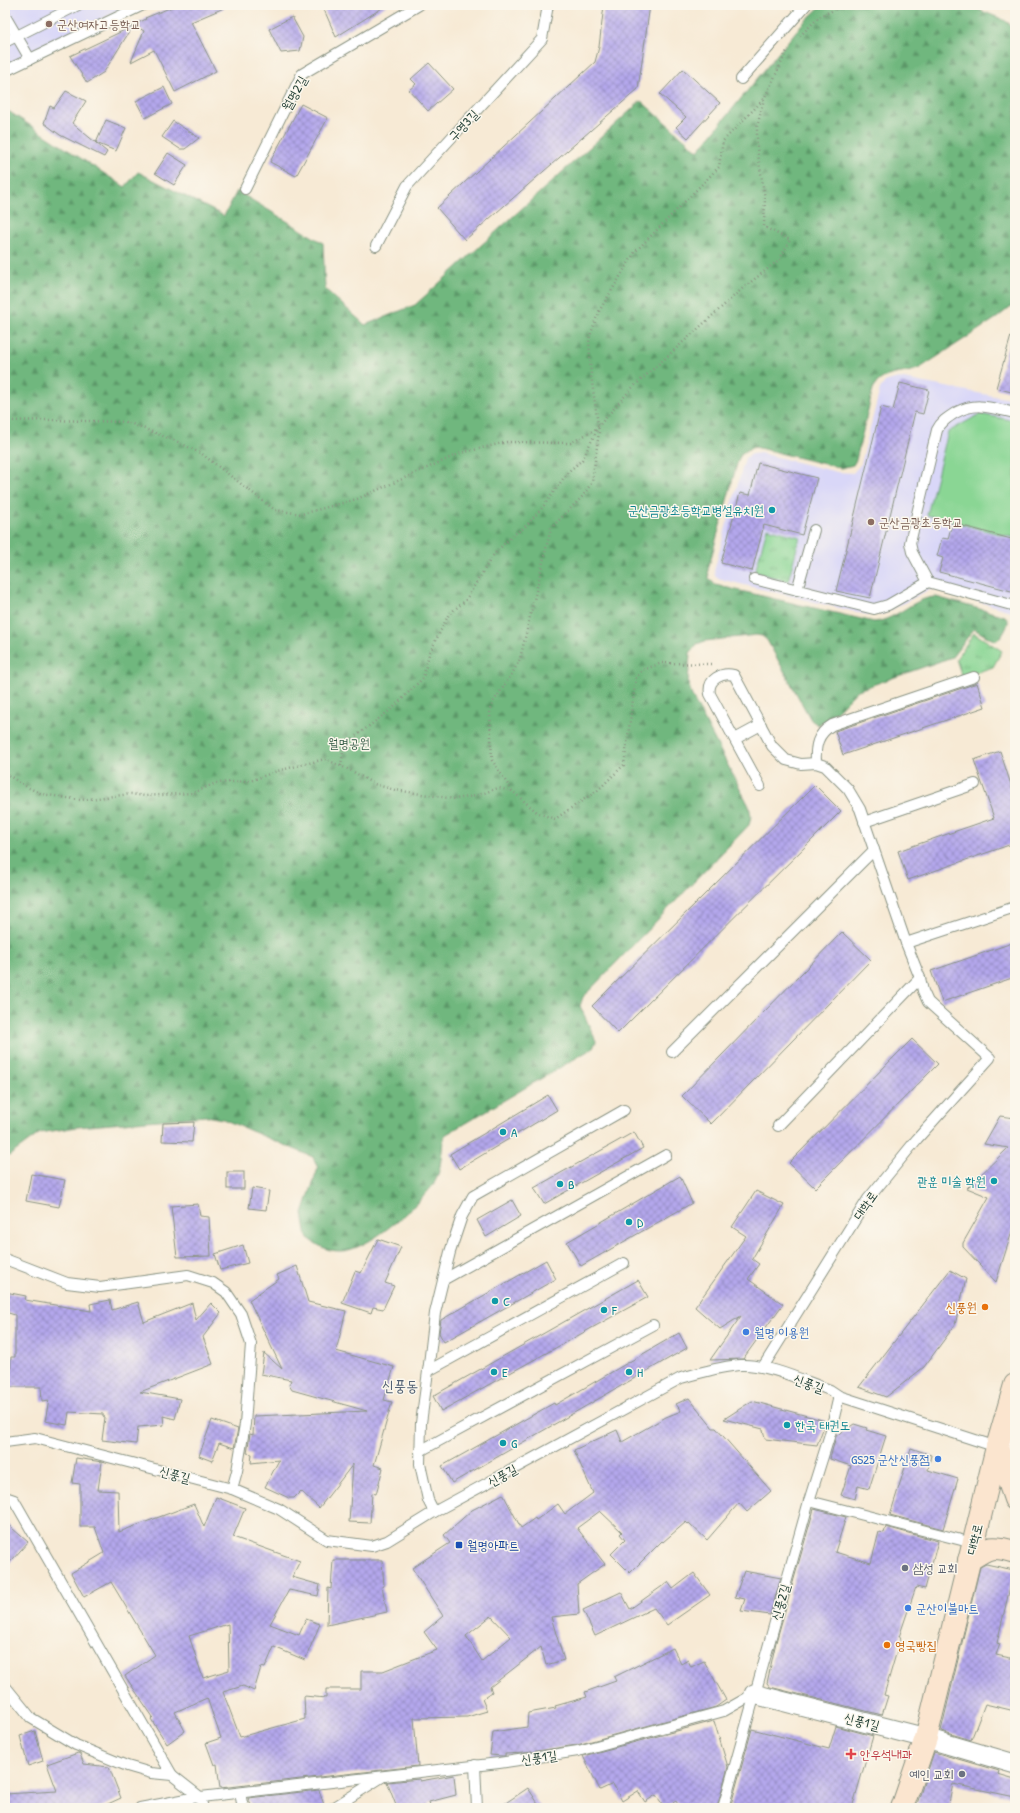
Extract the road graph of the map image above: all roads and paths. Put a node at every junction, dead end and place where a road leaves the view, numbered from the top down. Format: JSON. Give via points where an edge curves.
{"nodes":[{"id":1,"x":78,"y":5,"type":"edge"},
{"id":2,"x":143,"y":5,"type":"edge"},
{"id":3,"x":419,"y":5,"type":"edge"},
{"id":4,"x":548,"y":5,"type":"edge"},
{"id":5,"x":806,"y":5,"type":"edge"},
{"id":6,"x":844,"y":5,"type":"edge"},
{"id":7,"x":5,"y":16,"type":"edge"},
{"id":8,"x":16,"y":36,"type":"junction"},
{"id":9,"x":799,"y":37,"type":"dead end"},
{"id":10,"x":5,"y":42,"type":"edge"},
{"id":11,"x":789,"y":47,"type":"dead end"},
{"id":12,"x":30,"y":59,"type":"junction"},
{"id":13,"x":5,"y":71,"type":"edge"},
{"id":14,"x":741,"y":79,"type":"dead end"},
{"id":15,"x":764,"y":99,"type":"junction"},
{"id":16,"x":245,"y":189,"type":"dead end"},
{"id":17,"x":376,"y":246,"type":"dead end"},
{"id":18,"x":1015,"y":413,"type":"edge"},
{"id":19,"x":5,"y":421,"type":"edge"},
{"id":20,"x":599,"y":426,"type":"junction"},
{"id":21,"x":814,"y":530,"type":"dead end"},
{"id":22,"x":754,"y":579,"type":"dead end"},
{"id":23,"x":928,"y":582,"type":"junction"},
{"id":24,"x":797,"y":590,"type":"junction"},
{"id":25,"x":1015,"y":606,"type":"edge"},
{"id":26,"x":715,"y":664,"type":"dead end"},
{"id":27,"x":974,"y":677,"type":"dead end"},
{"id":28,"x":761,"y":725,"type":"junction"},
{"id":29,"x":735,"y":739,"type":"junction"},
{"id":30,"x":816,"y":763,"type":"junction"},
{"id":31,"x":341,"y":766,"type":"junction"},
{"id":32,"x":5,"y":773,"type":"edge"},
{"id":33,"x":975,"y":784,"type":"dead end"},
{"id":34,"x":760,"y":786,"type":"dead end"},
{"id":35,"x":512,"y":791,"type":"junction"},
{"id":36,"x":864,"y":822,"type":"junction"},
{"id":37,"x":874,"y":850,"type":"junction"},
{"id":38,"x":1015,"y":907,"type":"edge"},
{"id":39,"x":906,"y":943,"type":"junction"},
{"id":40,"x":920,"y":978,"type":"junction"},
{"id":41,"x":672,"y":1052,"type":"dead end"},
{"id":42,"x":624,"y":1110,"type":"dead end"},
{"id":43,"x":778,"y":1126,"type":"dead end"},
{"id":44,"x":666,"y":1155,"type":"dead end"},
{"id":45,"x":5,"y":1259,"type":"edge"},
{"id":46,"x":624,"y":1263,"type":"dead end"},
{"id":47,"x":442,"y":1280,"type":"junction"},
{"id":48,"x":653,"y":1325,"type":"dead end"},
{"id":49,"x":763,"y":1367,"type":"junction"},
{"id":50,"x":428,"y":1371,"type":"junction"},
{"id":51,"x":1015,"y":1385,"type":"edge"},
{"id":52,"x":839,"y":1396,"type":"junction"},
{"id":53,"x":5,"y":1442,"type":"edge"},
{"id":54,"x":1006,"y":1444,"type":"edge"},
{"id":55,"x":420,"y":1451,"type":"junction"},
{"id":56,"x":232,"y":1489,"type":"junction"},
{"id":57,"x":5,"y":1497,"type":"edge"},
{"id":58,"x":1015,"y":1499,"type":"edge"},
{"id":59,"x":809,"y":1502,"type":"junction"},
{"id":60,"x":434,"y":1512,"type":"junction"},
{"id":61,"x":971,"y":1552,"type":"junction"},
{"id":62,"x":1015,"y":1552,"type":"edge"},
{"id":63,"x":5,"y":1686,"type":"edge"},
{"id":64,"x":754,"y":1694,"type":"junction"},
{"id":65,"x":926,"y":1738,"type":"junction"},
{"id":66,"x":1015,"y":1764,"type":"edge"},
{"id":67,"x":475,"y":1765,"type":"junction"},
{"id":68,"x":172,"y":1775,"type":"junction"},
{"id":69,"x":385,"y":1775,"type":"junction"},
{"id":70,"x":240,"y":1793,"type":"junction"},
{"id":71,"x":200,"y":1797,"type":"junction"},
{"id":72,"x":140,"y":1808,"type":"edge"},
{"id":73,"x":203,"y":1808,"type":"edge"},
{"id":74,"x":243,"y":1808,"type":"edge"},
{"id":75,"x":333,"y":1808,"type":"edge"},
{"id":76,"x":477,"y":1808,"type":"edge"},
{"id":77,"x":723,"y":1808,"type":"edge"},
{"id":78,"x":902,"y":1808,"type":"edge"}],
"edges":[{"from":1,"to":8,"type":"lane"},
{"from":2,"to":12,"type":"lane"},
{"from":3,"to":16,"type":"lane","name":"월명2길","via":[[302,74]]},
{"from":4,"to":17,"type":"lane","name":"구영3길","via":[[542,39],[407,186]]},
{"from":5,"to":14,"type":"lane"},
{"from":6,"to":9,"type":"path","via":[[819,17]]},
{"from":7,"to":8,"type":"lane"},
{"from":8,"to":10,"type":"lane"},
{"from":8,"to":12,"type":"lane"},
{"from":11,"to":15,"type":"path"},
{"from":12,"to":13,"type":"lane"},
{"from":15,"to":20,"type":"path","via":[[723,140],[719,167],[635,252],[598,313],[590,339],[591,375]]},
{"from":15,"to":20,"type":"path","via":[[757,127],[757,148],[765,199],[764,227],[790,240],[780,259],[742,289],[631,389]]},
{"from":18,"to":23,"type":"lane","via":[[971,406],[940,424],[910,543]]},
{"from":19,"to":20,"type":"path","via":[[127,422],[202,454],[275,510],[302,514],[357,499],[461,453],[507,442],[571,442]]},
{"from":20,"to":31,"type":"path","via":[[582,460],[568,472],[524,528],[494,554],[465,601],[449,614],[429,654],[423,678],[393,708],[344,745]]},
{"from":20,"to":35,"type":"path","via":[[592,482],[583,496],[551,528],[520,659],[490,712],[492,760]]},
{"from":21,"to":24,"type":"lane"},
{"from":22,"to":24,"type":"lane"},
{"from":23,"to":24,"type":"lane","via":[[888,605],[874,609]]},
{"from":23,"to":25,"type":"lane"},
{"from":26,"to":35,"type":"path","via":[[662,663],[642,670],[636,678],[624,765],[598,790],[555,819],[538,813]]},
{"from":27,"to":30,"type":"lane","via":[[832,725],[821,733],[818,739]]},
{"from":28,"to":29,"type":"lane"},
{"from":28,"to":29,"type":"lane","via":[[734,675],[727,673],[720,676],[711,683],[710,694]]},
{"from":28,"to":30,"type":"lane","via":[[772,746],[786,760],[801,764]]},
{"from":29,"to":34,"type":"lane"},
{"from":30,"to":36,"type":"lane","via":[[825,766],[848,789],[860,809]]},
{"from":31,"to":32,"type":"path","via":[[325,759],[276,771],[250,781],[216,783],[194,793],[145,796],[131,794],[80,800],[42,794]]},
{"from":31,"to":35,"type":"path","via":[[374,784],[395,790],[455,799],[476,796],[498,788]]},
{"from":33,"to":36,"type":"lane"},
{"from":36,"to":37,"type":"lane"},
{"from":37,"to":39,"type":"lane"},
{"from":37,"to":41,"type":"lane"},
{"from":38,"to":39,"type":"lane"},
{"from":39,"to":40,"type":"lane"},
{"from":40,"to":43,"type":"lane"},
{"from":40,"to":49,"type":"lane","name":"대학로","via":[[928,1002],[990,1058],[917,1139],[868,1199]]},
{"from":42,"to":47,"type":"lane","via":[[473,1196],[462,1216]]},
{"from":44,"to":47,"type":"lane"},
{"from":45,"to":56,"type":"lane","via":[[67,1283],[100,1287],[188,1275],[213,1283],[226,1292],[241,1314],[251,1344],[245,1424]]},
{"from":46,"to":50,"type":"lane"},
{"from":47,"to":50,"type":"lane"},
{"from":48,"to":55,"type":"lane"},
{"from":49,"to":52,"type":"lane","name":"신풍길","via":[[830,1390]]},
{"from":49,"to":60,"type":"lane","name":"신풍길","via":[[742,1365],[681,1378]]},
{"from":50,"to":55,"type":"lane"},
{"from":51,"to":54,"type":"street","name":"대학로"},
{"from":52,"to":54,"type":"lane","name":"신풍길"},
{"from":52,"to":59,"type":"lane","name":"신풍2길"},
{"from":53,"to":56,"type":"lane","name":"신풍길","via":[[35,1438]]},
{"from":54,"to":58,"type":"street"},
{"from":54,"to":61,"type":"street","name":"대학로"},
{"from":55,"to":60,"type":"lane","via":[[423,1483]]},
{"from":56,"to":60,"type":"lane","name":"신풍길","via":[[279,1510],[327,1540],[372,1546],[387,1542]]},
{"from":57,"to":68,"type":"lane","via":[[14,1500]]},
{"from":59,"to":61,"type":"lane"},
{"from":59,"to":64,"type":"lane","name":"신풍2길"},
{"from":61,"to":62,"type":"street","via":[[988,1548]]},
{"from":61,"to":65,"type":"street","name":"대학로"},
{"from":63,"to":68,"type":"lane","via":[[31,1718],[76,1745],[126,1766],[151,1773]]},
{"from":64,"to":65,"type":"street","name":"신풍1길"},
{"from":64,"to":67,"type":"lane","name":"신풍1길","via":[[724,1711],[584,1750]]},
{"from":64,"to":77,"type":"lane","name":"신풍2길"},
{"from":65,"to":66,"type":"street","name":"신풍1길"},
{"from":65,"to":78,"type":"street","name":"대학로"},
{"from":67,"to":69,"type":"lane","name":"신풍1길"},
{"from":67,"to":76,"type":"lane"},
{"from":68,"to":71,"type":"lane"},
{"from":69,"to":70,"type":"lane","name":"신풍1길"},
{"from":69,"to":75,"type":"lane"},
{"from":70,"to":71,"type":"lane","name":"신풍1길"},
{"from":70,"to":74,"type":"lane"},
{"from":71,"to":72,"type":"lane","name":"신풍1길"},
{"from":71,"to":73,"type":"lane"}]}
